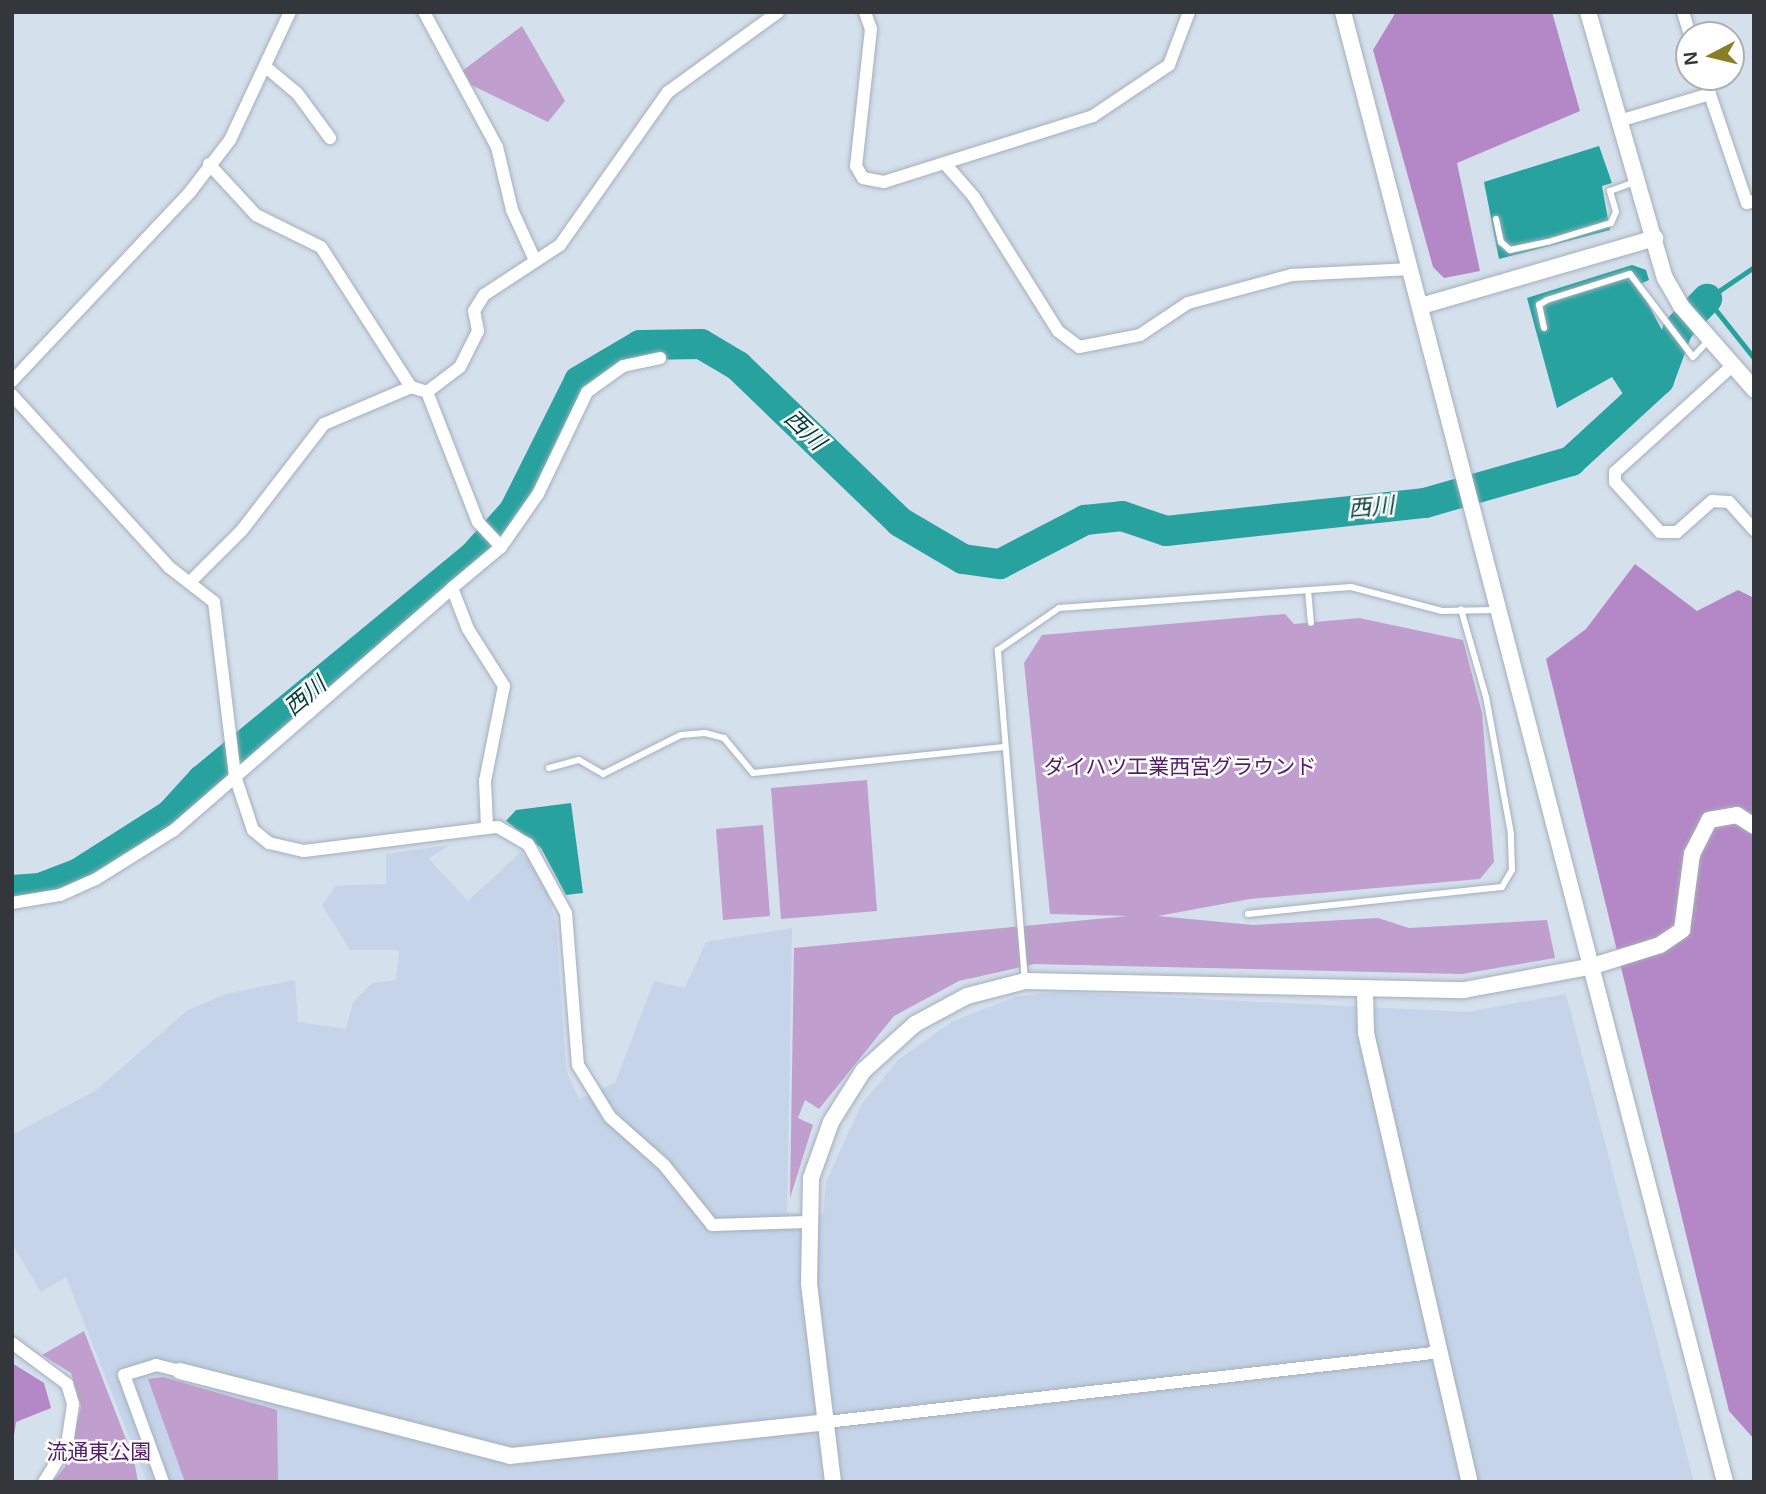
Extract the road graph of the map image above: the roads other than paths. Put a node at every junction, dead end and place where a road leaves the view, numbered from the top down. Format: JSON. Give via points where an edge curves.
{"nodes":[{"id":1,"x":290,"y":12,"type":"edge"},
{"id":2,"x":424,"y":12,"type":"edge"},
{"id":3,"x":778,"y":12,"type":"edge"},
{"id":4,"x":865,"y":12,"type":"edge"},
{"id":5,"x":1189,"y":12,"type":"edge"},
{"id":6,"x":1343,"y":12,"type":"edge"},
{"id":7,"x":1588,"y":12,"type":"edge"},
{"id":8,"x":267,"y":68,"type":"junction"},
{"id":9,"x":1709,"y":91,"type":"edge"},
{"id":10,"x":1710,"y":94,"type":"junction"},
{"id":11,"x":1619,"y":121,"type":"junction"},
{"id":12,"x":330,"y":138,"type":"dead end"},
{"id":13,"x":209,"y":164,"type":"junction"},
{"id":14,"x":947,"y":166,"type":"junction"},
{"id":15,"x":1637,"y":181,"type":"junction"},
{"id":16,"x":1754,"y":201,"type":"edge"},
{"id":17,"x":1496,"y":219,"type":"dead end"},
{"id":18,"x":1655,"y":238,"type":"junction"},
{"id":19,"x":534,"y":258,"type":"junction"},
{"id":20,"x":1411,"y":269,"type":"junction"},
{"id":21,"x":1421,"y":306,"type":"junction"},
{"id":22,"x":1544,"y":328,"type":"dead end"},
{"id":23,"x":1709,"y":340,"type":"junction"},
{"id":24,"x":660,"y":358,"type":"dead end"},
{"id":25,"x":1732,"y":366,"type":"junction"},
{"id":26,"x":12,"y":382,"type":"edge"},
{"id":27,"x":411,"y":387,"type":"junction"},
{"id":28,"x":1754,"y":389,"type":"edge"},
{"id":29,"x":428,"y":392,"type":"junction"},
{"id":30,"x":12,"y":395,"type":"edge"},
{"id":31,"x":1754,"y":530,"type":"edge"},
{"id":32,"x":501,"y":547,"type":"junction"},
{"id":33,"x":190,"y":582,"type":"junction"},
{"id":34,"x":452,"y":588,"type":"junction"},
{"id":35,"x":1308,"y":590,"type":"junction"},
{"id":36,"x":1461,"y":610,"type":"junction"},
{"id":37,"x":1499,"y":610,"type":"junction"},
{"id":38,"x":1311,"y":622,"type":"dead end"},
{"id":39,"x":1004,"y":747,"type":"junction"},
{"id":40,"x":549,"y":768,"type":"dead end"},
{"id":41,"x":234,"y":772,"type":"junction"},
{"id":42,"x":1754,"y":826,"type":"edge"},
{"id":43,"x":487,"y":827,"type":"junction"},
{"id":44,"x":12,"y":903,"type":"edge"},
{"id":45,"x":1248,"y":914,"type":"dead end"},
{"id":46,"x":1593,"y":966,"type":"junction"},
{"id":47,"x":1025,"y":981,"type":"junction"},
{"id":48,"x":1365,"y":991,"type":"junction"},
{"id":49,"x":807,"y":1222,"type":"junction"},
{"id":50,"x":12,"y":1343,"type":"edge"},
{"id":51,"x":1441,"y":1352,"type":"junction"},
{"id":52,"x":180,"y":1371,"type":"joint"},
{"id":53,"x":827,"y":1422,"type":"junction"},
{"id":54,"x":44,"y":1482,"type":"edge"},
{"id":55,"x":163,"y":1482,"type":"edge"},
{"id":56,"x":833,"y":1482,"type":"edge"},
{"id":57,"x":1469,"y":1482,"type":"edge"},
{"id":58,"x":1726,"y":1482,"type":"edge"}],
"edges":[{"from":1,"to":8,"type":"street"},
{"from":2,"to":19,"type":"street","via":[[497,147],[512,210]]},
{"from":3,"to":19,"type":"street","via":[[668,92],[560,245]]},
{"from":4,"to":14,"type":"street","via":[[871,29],[859,94],[859,172],[884,182]]},
{"from":5,"to":14,"type":"street","via":[[1169,65],[1127,96],[1059,131]]},
{"from":6,"to":20,"type":"street"},
{"from":7,"to":11,"type":"street"},
{"from":8,"to":12,"type":"street","via":[[297,93]]},
{"from":8,"to":13,"type":"street","via":[[230,139]]},
{"from":9,"to":10,"type":"street"},
{"from":10,"to":11,"type":"street"},
{"from":10,"to":16,"type":"street","via":[[1747,203]]},
{"from":11,"to":15,"type":"street"},
{"from":13,"to":26,"type":"street"},
{"from":13,"to":27,"type":"street","via":[[256,215],[321,247]]},
{"from":14,"to":20,"type":"street","via":[[974,197],[1058,331],[1079,347],[1140,335],[1188,303],[1292,275]]},
{"from":15,"to":17,"type":"lane","via":[[1610,191],[1616,212],[1611,223],[1548,242],[1510,250],[1501,242]]},
{"from":15,"to":18,"type":"street"},
{"from":18,"to":21,"type":"street"},
{"from":18,"to":23,"type":"street","via":[[1681,306]]},
{"from":19,"to":29,"type":"street","via":[[484,295],[474,311],[478,331],[460,367]]},
{"from":20,"to":21,"type":"street"},
{"from":21,"to":37,"type":"street"},
{"from":22,"to":23,"type":"lane","via":[[1539,305],[1630,274],[1641,281],[1667,327],[1693,357]]},
{"from":23,"to":25,"type":"street"},
{"from":24,"to":32,"type":"street","via":[[623,366],[587,392],[538,494]]},
{"from":25,"to":28,"type":"street"},
{"from":25,"to":31,"type":"street","via":[[1615,472],[1615,482],[1660,532],[1678,532],[1712,501],[1728,502]]},
{"from":27,"to":29,"type":"street"},
{"from":27,"to":33,"type":"street","via":[[324,424],[242,530]]},
{"from":29,"to":32,"type":"street","via":[[478,522]]},
{"from":30,"to":33,"type":"street"},
{"from":32,"to":34,"type":"street"},
{"from":33,"to":41,"type":"street","via":[[214,602]]},
{"from":34,"to":41,"type":"street"},
{"from":34,"to":43,"type":"street","via":[[468,629],[504,687],[485,781]]},
{"from":35,"to":36,"type":"lane","via":[[1350,587],[1442,611]]},
{"from":35,"to":38,"type":"lane"},
{"from":35,"to":39,"type":"lane","via":[[1050,611],[998,650]]},
{"from":36,"to":37,"type":"lane"},
{"from":36,"to":45,"type":"lane","via":[[1486,697],[1511,834],[1512,870],[1502,887]]},
{"from":37,"to":46,"type":"street"},
{"from":39,"to":40,"type":"lane","via":[[753,773],[724,738],[705,733],[681,735],[603,774],[579,760]]},
{"from":39,"to":47,"type":"lane"},
{"from":41,"to":43,"type":"street","via":[[253,830],[269,842],[304,851],[399,844]]},
{"from":41,"to":44,"type":"street","via":[[174,830],[118,867],[60,895]]},
{"from":42,"to":46,"type":"street","via":[[1737,815],[1709,820],[1692,853],[1682,930],[1660,945]]},
{"from":43,"to":49,"type":"street","via":[[503,827],[528,844],[551,877],[566,913],[578,1065],[610,1117],[664,1165],[712,1225]]},
{"from":46,"to":48,"type":"street","via":[[1504,986]]},
{"from":46,"to":58,"type":"street"},
{"from":47,"to":48,"type":"street"},
{"from":47,"to":49,"type":"street","via":[[940,1009],[863,1070],[819,1150]]},
{"from":48,"to":51,"type":"street","via":[[1366,1033]]},
{"from":49,"to":53,"type":"street"},
{"from":50,"to":54,"type":"street","via":[[67,1384],[73,1404],[67,1445]]},
{"from":51,"to":53,"type":"street"},
{"from":51,"to":57,"type":"street"},
{"from":52,"to":53,"type":"street","via":[[510,1456]]},
{"from":52,"to":55,"type":"street","via":[[156,1366],[124,1375]]},
{"from":53,"to":56,"type":"street"}]}
